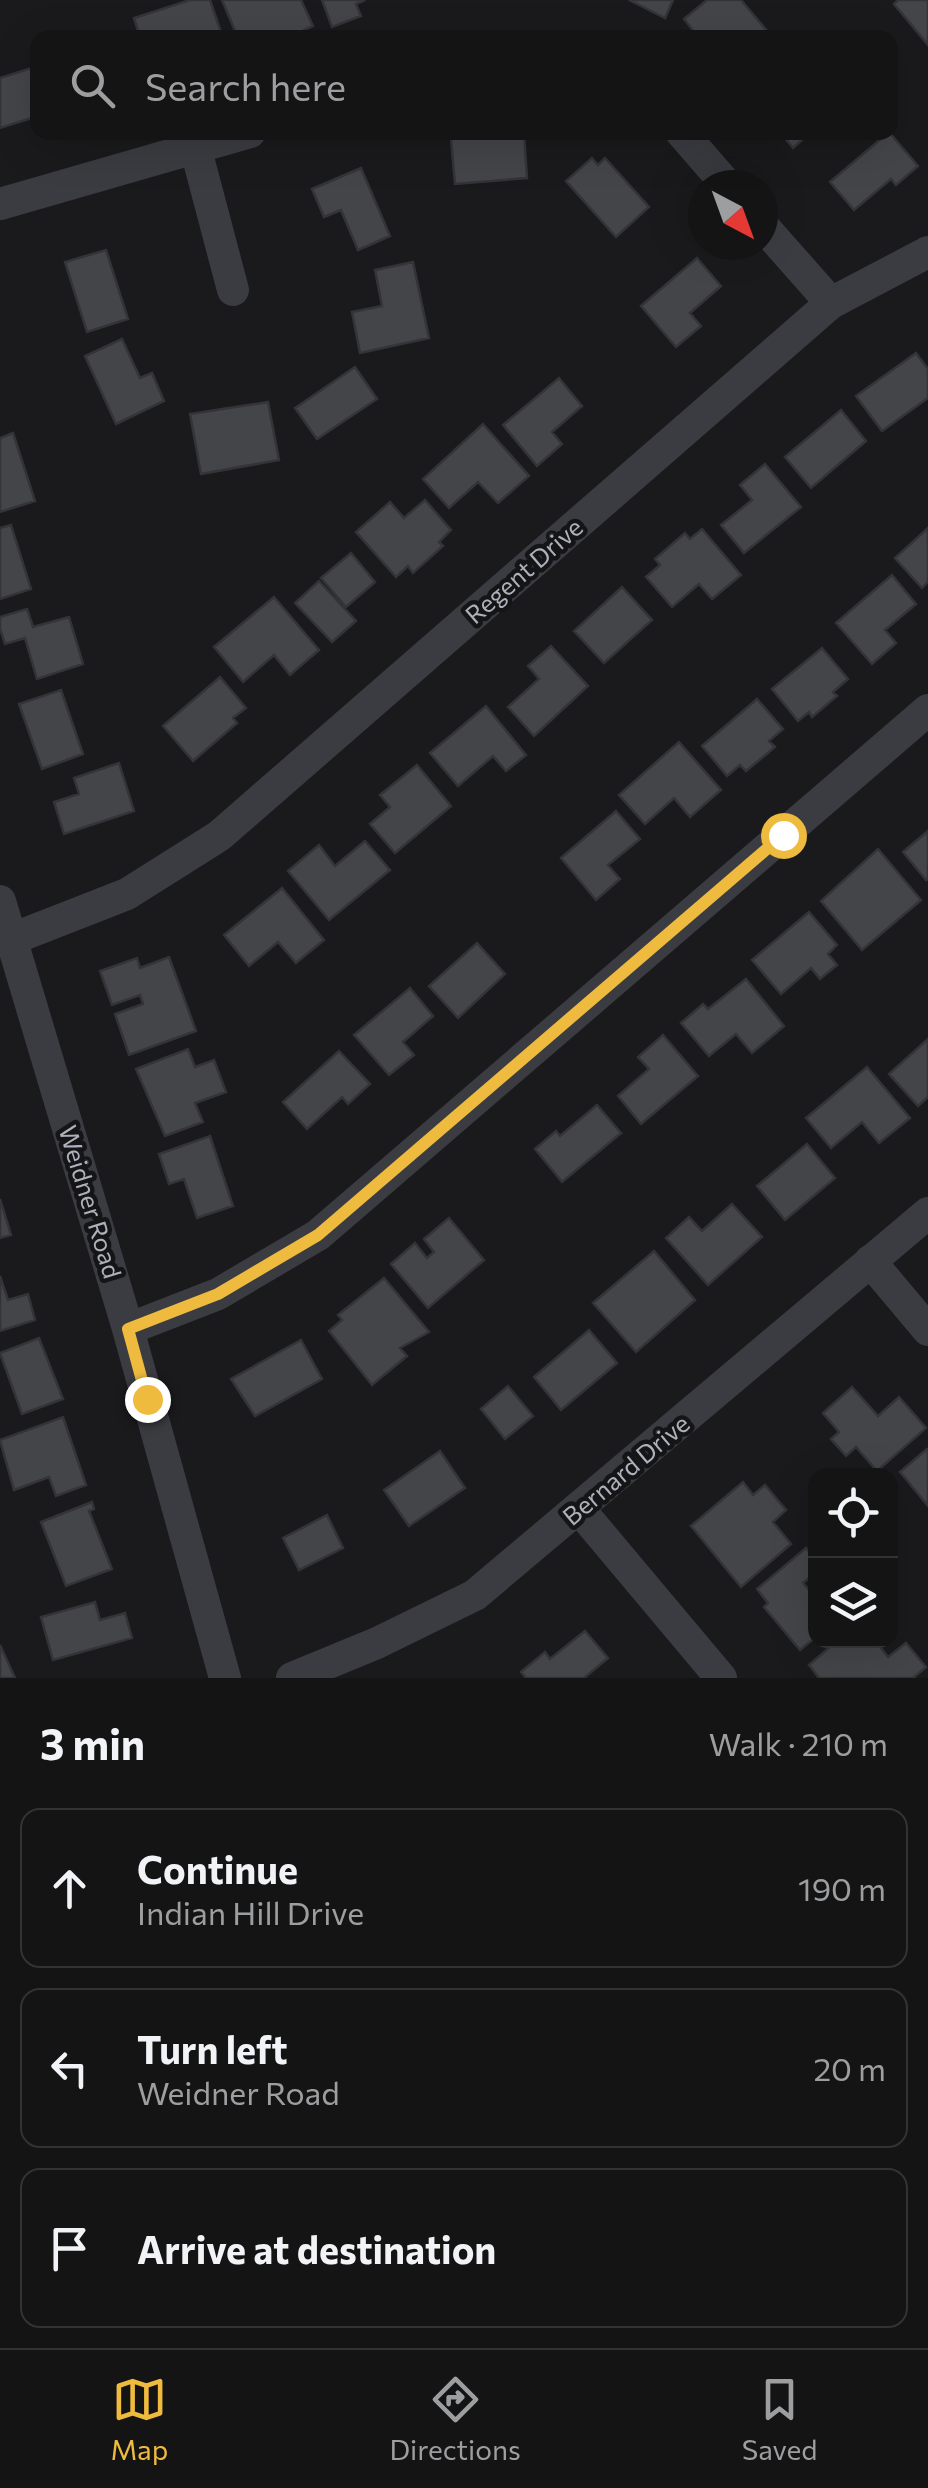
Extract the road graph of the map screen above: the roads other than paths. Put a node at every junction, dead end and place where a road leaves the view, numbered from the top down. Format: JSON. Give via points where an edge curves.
{"nodes":[{"id":1,"x":226,"y":140,"type":"edge"},
{"id":2,"x":688,"y":140,"type":"edge"},
{"id":3,"x":196,"y":150,"type":"junction"},
{"id":4,"x":714,"y":170,"type":"edge"},
{"id":5,"x":0,"y":204,"type":"edge"},
{"id":6,"x":778,"y":243,"type":"edge"},
{"id":7,"x":928,"y":252,"type":"edge"},
{"id":8,"x":233,"y":290,"type":"dead end"},
{"id":9,"x":831,"y":303,"type":"junction"},
{"id":10,"x":928,"y":710,"type":"edge"},
{"id":11,"x":0,"y":900,"type":"edge"},
{"id":12,"x":12,"y":938,"type":"junction"},
{"id":13,"x":928,"y":1213,"type":"edge"},
{"id":14,"x":870,"y":1261,"type":"junction"},
{"id":15,"x":128,"y":1329,"type":"junction"},
{"id":16,"x":928,"y":1330,"type":"edge"},
{"id":17,"x":580,"y":1510,"type":"junction"},
{"id":18,"x":225,"y":1678,"type":"edge"},
{"id":19,"x":292,"y":1678,"type":"edge"},
{"id":20,"x":721,"y":1678,"type":"edge"}],
"edges":[{"from":1,"to":3,"type":"street"},
{"from":2,"to":4,"type":"street"},
{"from":3,"to":5,"type":"street"},
{"from":3,"to":8,"type":"street"},
{"from":6,"to":9,"type":"street"},
{"from":7,"to":9,"type":"street","name":"Regent Drive"},
{"from":9,"to":12,"type":"street","name":"Regent Drive","via":[[219,836],[127,894]]},
{"from":10,"to":15,"type":"street","via":[[318,1235],[218,1294]]},
{"from":11,"to":12,"type":"street","name":"Weidner Road"},
{"from":12,"to":15,"type":"street","name":"Weidner Road"},
{"from":13,"to":14,"type":"street","name":"Bernard Drive"},
{"from":14,"to":16,"type":"street"},
{"from":14,"to":17,"type":"street","name":"Bernard Drive"},
{"from":15,"to":18,"type":"street","name":"Weidner Road"},
{"from":17,"to":19,"type":"street","name":"Bernard Drive","via":[[474,1595]]},
{"from":17,"to":20,"type":"street"}]}
